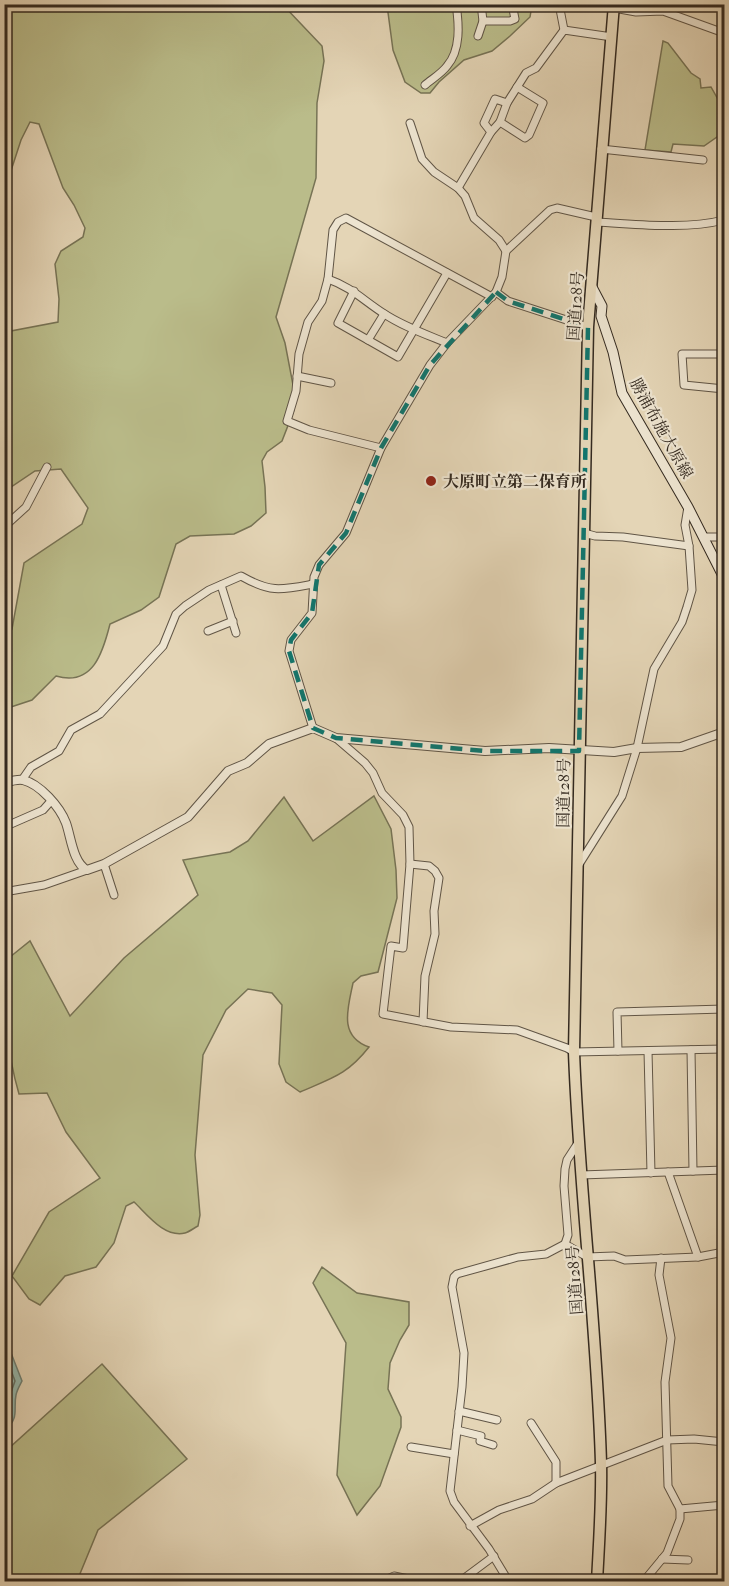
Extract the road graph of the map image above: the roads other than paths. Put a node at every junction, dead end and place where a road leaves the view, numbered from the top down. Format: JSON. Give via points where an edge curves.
{"nodes":[{"id":1,"x":456,"y":4,"type":"edge"},
{"id":2,"x":481,"y":4,"type":"edge"},
{"id":3,"x":512,"y":4,"type":"edge"},
{"id":4,"x":559,"y":4,"type":"edge"},
{"id":5,"x":614,"y":6,"type":"edge"},
{"id":6,"x":483,"y":21,"type":"junction"},
{"id":7,"x":564,"y":30,"type":"junction"},
{"id":8,"x":724,"y":33,"type":"edge"},
{"id":9,"x":478,"y":36,"type":"dead end"},
{"id":10,"x":612,"y":38,"type":"junction"},
{"id":11,"x":425,"y":85,"type":"dead end"},
{"id":12,"x":517,"y":87,"type":"junction"},
{"id":13,"x":507,"y":103,"type":"junction"},
{"id":14,"x":500,"y":122,"type":"junction"},
{"id":15,"x":410,"y":123,"type":"dead end"},
{"id":16,"x":491,"y":132,"type":"junction"},
{"id":17,"x":601,"y":149,"type":"junction"},
{"id":18,"x":703,"y":160,"type":"dead end"},
{"id":19,"x":458,"y":188,"type":"junction"},
{"id":20,"x":596,"y":219,"type":"junction"},
{"id":21,"x":724,"y":220,"type":"edge"},
{"id":22,"x":506,"y":251,"type":"junction"},
{"id":23,"x":447,"y":273,"type":"junction"},
{"id":24,"x":327,"y":279,"type":"junction"},
{"id":25,"x":592,"y":287,"type":"junction"},
{"id":26,"x":354,"y":291,"type":"junction"},
{"id":27,"x":494,"y":294,"type":"junction"},
{"id":28,"x":384,"y":314,"type":"junction"},
{"id":29,"x":588,"y":327,"type":"junction"},
{"id":30,"x":413,"y":329,"type":"junction"},
{"id":31,"x":368,"y":340,"type":"junction"},
{"id":32,"x":447,"y":343,"type":"junction"},
{"id":33,"x":724,"y":354,"type":"edge"},
{"id":34,"x":297,"y":376,"type":"junction"},
{"id":35,"x":331,"y":383,"type":"dead end"},
{"id":36,"x":724,"y":389,"type":"edge"},
{"id":37,"x":381,"y":448,"type":"junction"},
{"id":38,"x":47,"y":466,"type":"dead end"},
{"id":39,"x":688,"y":507,"type":"junction"},
{"id":40,"x":4,"y":527,"type":"edge"},
{"id":41,"x":584,"y":533,"type":"junction"},
{"id":42,"x":704,"y":537,"type":"junction"},
{"id":43,"x":724,"y":537,"type":"edge"},
{"id":44,"x":689,"y":546,"type":"junction"},
{"id":45,"x":724,"y":578,"type":"edge"},
{"id":46,"x":314,"y":584,"type":"junction"},
{"id":47,"x":221,"y":585,"type":"junction"},
{"id":48,"x":232,"y":621,"type":"junction"},
{"id":49,"x":208,"y":631,"type":"dead end"},
{"id":50,"x":236,"y":633,"type":"dead end"},
{"id":51,"x":313,"y":728,"type":"junction"},
{"id":52,"x":724,"y":732,"type":"edge"},
{"id":53,"x":336,"y":738,"type":"junction"},
{"id":54,"x":637,"y":748,"type":"junction"},
{"id":55,"x":579,"y":751,"type":"junction"},
{"id":56,"x":22,"y":780,"type":"junction"},
{"id":57,"x":4,"y":783,"type":"edge"},
{"id":58,"x":51,"y":801,"type":"junction"},
{"id":59,"x":11,"y":824,"type":"dead end"},
{"id":60,"x":104,"y":864,"type":"junction"},
{"id":61,"x":410,"y":864,"type":"junction"},
{"id":62,"x":577,"y":868,"type":"junction"},
{"id":63,"x":87,"y":870,"type":"junction"},
{"id":64,"x":4,"y":892,"type":"edge"},
{"id":65,"x":114,"y":895,"type":"dead end"},
{"id":66,"x":724,"y":1009,"type":"edge"},
{"id":67,"x":423,"y":1022,"type":"junction"},
{"id":68,"x":724,"y":1049,"type":"edge"},
{"id":69,"x":691,"y":1050,"type":"junction"},
{"id":70,"x":648,"y":1051,"type":"junction"},
{"id":71,"x":574,"y":1052,"type":"junction"},
{"id":72,"x":618,"y":1052,"type":"junction"},
{"id":73,"x":578,"y":1143,"type":"junction"},
{"id":74,"x":724,"y":1170,"type":"edge"},
{"id":75,"x":693,"y":1171,"type":"junction"},
{"id":76,"x":668,"y":1172,"type":"junction"},
{"id":77,"x":651,"y":1173,"type":"junction"},
{"id":78,"x":581,"y":1175,"type":"junction"},
{"id":79,"x":565,"y":1244,"type":"junction"},
{"id":80,"x":724,"y":1252,"type":"edge"},
{"id":81,"x":587,"y":1257,"type":"junction"},
{"id":82,"x":698,"y":1257,"type":"junction"},
{"id":83,"x":661,"y":1258,"type":"junction"},
{"id":84,"x":459,"y":1411,"type":"junction"},
{"id":85,"x":497,"y":1420,"type":"dead end"},
{"id":86,"x":531,"y":1423,"type":"dead end"},
{"id":87,"x":457,"y":1430,"type":"junction"},
{"id":88,"x":667,"y":1440,"type":"junction"},
{"id":89,"x":724,"y":1442,"type":"edge"},
{"id":90,"x":493,"y":1444,"type":"dead end"},
{"id":91,"x":411,"y":1448,"type":"dead end"},
{"id":92,"x":454,"y":1454,"type":"junction"},
{"id":93,"x":601,"y":1465,"type":"junction"},
{"id":94,"x":556,"y":1483,"type":"junction"},
{"id":95,"x":724,"y":1504,"type":"edge"},
{"id":96,"x":680,"y":1509,"type":"junction"},
{"id":97,"x":470,"y":1526,"type":"junction"},
{"id":98,"x":494,"y":1556,"type":"junction"},
{"id":99,"x":662,"y":1559,"type":"junction"},
{"id":100,"x":688,"y":1560,"type":"dead end"},
{"id":101,"x":387,"y":1580,"type":"edge"},
{"id":102,"x":353,"y":1581,"type":"edge"},
{"id":103,"x":423,"y":1581,"type":"edge"},
{"id":104,"x":459,"y":1581,"type":"edge"},
{"id":105,"x":509,"y":1581,"type":"edge"},
{"id":106,"x":597,"y":1581,"type":"edge"},
{"id":107,"x":643,"y":1581,"type":"edge"}],
"edges":[{"from":1,"to":11,"type":"street","via":[[459,24],[455,49],[448,65]]},
{"from":2,"to":6,"type":"street"},
{"from":3,"to":6,"type":"street","via":[[515,19]]},
{"from":4,"to":7,"type":"street"},
{"from":5,"to":8,"type":"street","via":[[636,12],[663,12]]},
{"from":5,"to":10,"type":"highway","name":"国道128号"},
{"from":6,"to":9,"type":"street"},
{"from":7,"to":10,"type":"street"},
{"from":7,"to":12,"type":"street"},
{"from":10,"to":17,"type":"highway","name":"国道128号"},
{"from":12,"to":13,"type":"street"},
{"from":12,"to":14,"type":"street","via":[[543,103],[529,135],[525,138]]},
{"from":13,"to":14,"type":"street"},
{"from":13,"to":16,"type":"street","via":[[495,99],[484,123]]},
{"from":14,"to":16,"type":"street"},
{"from":15,"to":19,"type":"street","via":[[422,159]]},
{"from":16,"to":19,"type":"street"},
{"from":17,"to":18,"type":"street"},
{"from":17,"to":20,"type":"highway","name":"国道128号"},
{"from":19,"to":22,"type":"street","via":[[474,218]]},
{"from":20,"to":21,"type":"street","via":[[668,225]]},
{"from":20,"to":22,"type":"street","via":[[557,208],[550,210]]},
{"from":20,"to":25,"type":"highway","name":"国道128号"},
{"from":22,"to":27,"type":"street","via":[[502,277]]},
{"from":23,"to":24,"type":"street","via":[[346,218],[333,230]]},
{"from":23,"to":27,"type":"street"},
{"from":23,"to":30,"type":"street"},
{"from":24,"to":26,"type":"street"},
{"from":24,"to":34,"type":"street","via":[[322,301],[308,322]]},
{"from":25,"to":29,"type":"highway","name":"国道128号"},
{"from":25,"to":39,"type":"main road","name":"勝浦布施大原線","via":[[602,306],[601,316],[614,352],[622,393]]},
{"from":26,"to":28,"type":"street"},
{"from":26,"to":31,"type":"street","via":[[338,323]]},
{"from":27,"to":29,"type":"street"},
{"from":27,"to":32,"type":"street"},
{"from":28,"to":30,"type":"street"},
{"from":28,"to":31,"type":"street"},
{"from":29,"to":41,"type":"highway","name":"国道128号"},
{"from":30,"to":31,"type":"street","via":[[398,357]]},
{"from":30,"to":32,"type":"street"},
{"from":32,"to":37,"type":"street"},
{"from":33,"to":36,"type":"street","via":[[682,354],[684,385]]},
{"from":34,"to":35,"type":"street"},
{"from":34,"to":37,"type":"street","via":[[287,421]]},
{"from":37,"to":46,"type":"street","via":[[346,533],[319,565]]},
{"from":38,"to":40,"type":"street","via":[[26,507]]},
{"from":39,"to":42,"type":"main road","name":"勝浦布施大原線"},
{"from":39,"to":44,"type":"street","via":[[685,525]]},
{"from":41,"to":44,"type":"street"},
{"from":41,"to":55,"type":"highway","name":"国道128号"},
{"from":42,"to":43,"type":"street"},
{"from":42,"to":45,"type":"main road","name":"勝浦布施大原線"},
{"from":44,"to":54,"type":"street","via":[[692,590],[682,622],[654,669]]},
{"from":46,"to":47,"type":"street","via":[[280,590],[241,576]]},
{"from":46,"to":51,"type":"street","via":[[312,613],[291,640],[289,651]]},
{"from":47,"to":48,"type":"street"},
{"from":47,"to":56,"type":"street","via":[[176,614],[163,646],[100,714],[71,730],[58,751],[31,767]]},
{"from":48,"to":49,"type":"street"},
{"from":48,"to":50,"type":"street"},
{"from":51,"to":53,"type":"street"},
{"from":51,"to":60,"type":"street","via":[[269,744],[247,764],[228,771],[188,817]]},
{"from":52,"to":54,"type":"street","via":[[681,747]]},
{"from":53,"to":55,"type":"street","via":[[485,751]]},
{"from":53,"to":61,"type":"street","via":[[365,763],[382,793],[403,815],[410,827]]},
{"from":54,"to":55,"type":"street","via":[[614,753]]},
{"from":54,"to":62,"type":"street","via":[[622,796]]},
{"from":55,"to":62,"type":"highway","name":"国道128号"},
{"from":56,"to":57,"type":"street"},
{"from":56,"to":58,"type":"street","via":[[41,790]]},
{"from":58,"to":59,"type":"street","via":[[43,810]]},
{"from":58,"to":63,"type":"street","via":[[65,820],[79,864]]},
{"from":60,"to":63,"type":"street"},
{"from":60,"to":65,"type":"street"},
{"from":61,"to":67,"type":"street","via":[[429,866],[439,878],[435,934],[425,976]]},
{"from":61,"to":67,"type":"street","via":[[403,948],[391,946],[383,1014]]},
{"from":62,"to":71,"type":"highway","name":"国道128号"},
{"from":63,"to":64,"type":"street","via":[[44,885]]},
{"from":66,"to":72,"type":"street","via":[[617,1012]]},
{"from":67,"to":71,"type":"street","via":[[517,1030]]},
{"from":68,"to":69,"type":"street"},
{"from":69,"to":70,"type":"street"},
{"from":69,"to":75,"type":"street"},
{"from":70,"to":72,"type":"street"},
{"from":70,"to":77,"type":"street"},
{"from":71,"to":72,"type":"street"},
{"from":71,"to":73,"type":"highway","name":"国道128号"},
{"from":73,"to":78,"type":"highway","name":"国道128号"},
{"from":73,"to":79,"type":"street","via":[[565,1169]]},
{"from":74,"to":75,"type":"street"},
{"from":75,"to":76,"type":"street"},
{"from":76,"to":77,"type":"street"},
{"from":76,"to":82,"type":"street"},
{"from":77,"to":78,"type":"street"},
{"from":78,"to":81,"type":"highway","name":"国道128号"},
{"from":79,"to":81,"type":"street"},
{"from":79,"to":84,"type":"street","via":[[546,1254],[518,1257],[454,1277],[452,1287],[463,1344]]},
{"from":80,"to":82,"type":"street"},
{"from":81,"to":83,"type":"street"},
{"from":81,"to":93,"type":"highway","name":"国道128号"},
{"from":82,"to":83,"type":"street"},
{"from":83,"to":88,"type":"street","via":[[659,1275],[671,1338],[665,1382]]},
{"from":84,"to":85,"type":"street"},
{"from":84,"to":87,"type":"street"},
{"from":86,"to":94,"type":"street","via":[[556,1462]]},
{"from":87,"to":90,"type":"street","via":[[481,1436],[480,1441]]},
{"from":87,"to":92,"type":"street"},
{"from":88,"to":89,"type":"street"},
{"from":88,"to":93,"type":"street"},
{"from":88,"to":96,"type":"street","via":[[668,1486]]},
{"from":91,"to":92,"type":"street"},
{"from":92,"to":97,"type":"street","via":[[450,1491]]},
{"from":93,"to":94,"type":"street"},
{"from":93,"to":106,"type":"highway","name":"国道128号"},
{"from":94,"to":97,"type":"street","via":[[532,1499],[499,1510]]},
{"from":95,"to":96,"type":"street"},
{"from":96,"to":99,"type":"street","via":[[679,1524]]},
{"from":97,"to":98,"type":"street"},
{"from":98,"to":104,"type":"street"},
{"from":98,"to":105,"type":"street"},
{"from":99,"to":100,"type":"street"},
{"from":99,"to":107,"type":"street"},
{"from":101,"to":102,"type":"street"},
{"from":101,"to":103,"type":"street","via":[[394,1576]]}]}
